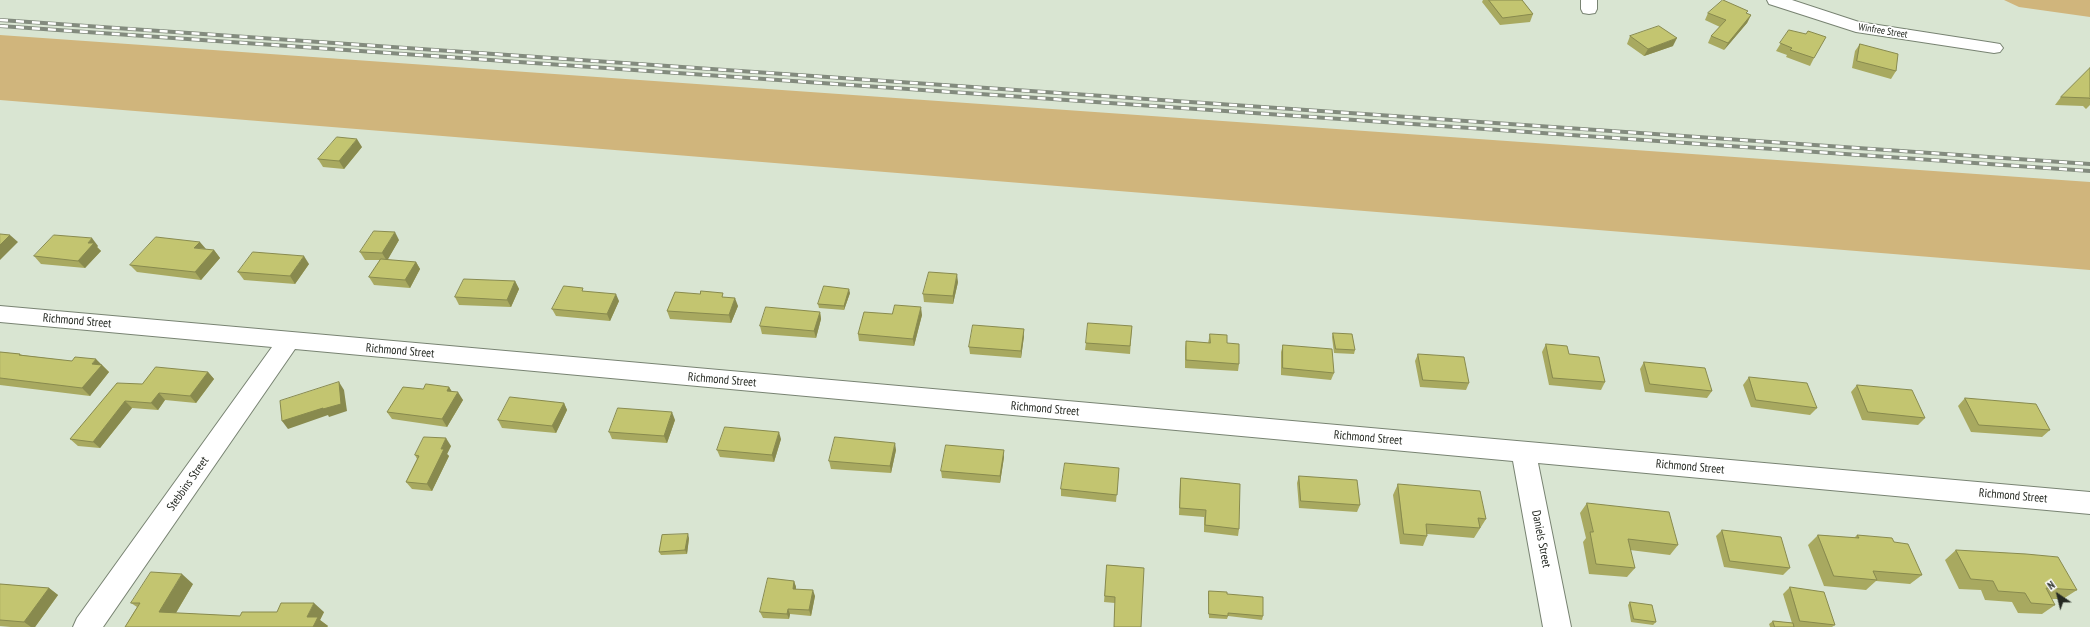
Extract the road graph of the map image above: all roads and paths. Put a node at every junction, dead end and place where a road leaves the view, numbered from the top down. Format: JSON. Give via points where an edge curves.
{"nodes":[{"id":1,"x":1775,"y":0,"type":"edge"},
{"id":2,"x":1994,"y":48,"type":"dead end"},
{"id":3,"x":0,"y":314,"type":"edge"},
{"id":4,"x":289,"y":341,"type":"junction"},
{"id":5,"x":1524,"y":452,"type":"junction"},
{"id":6,"x":2090,"y":503,"type":"edge"},
{"id":7,"x":88,"y":627,"type":"edge"},
{"id":8,"x":1558,"y":627,"type":"edge"}],
"edges":[{"from":1,"to":2,"type":"street","name":"Winfree Street","via":[[1856,27]]},
{"from":3,"to":4,"type":"street","name":"Richmond Street"},
{"from":4,"to":5,"type":"street","name":"Richmond Street"},
{"from":4,"to":7,"type":"street","name":"Stebbins Street"},
{"from":5,"to":6,"type":"street","name":"Richmond Street"},
{"from":5,"to":8,"type":"street","name":"Daniels Street"}]}
